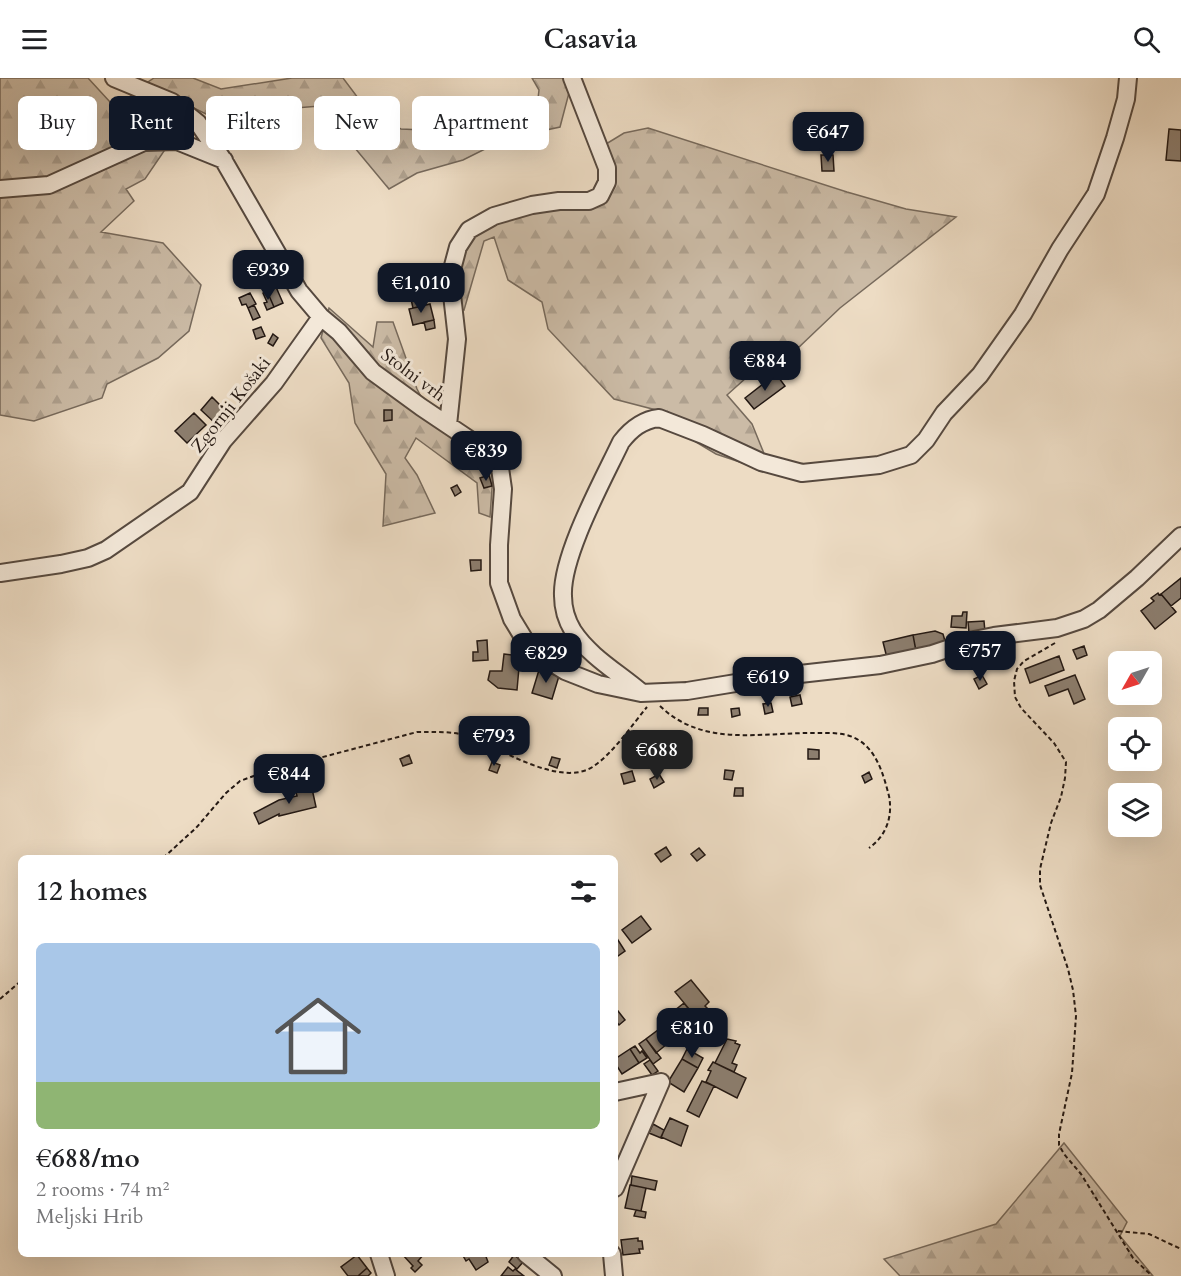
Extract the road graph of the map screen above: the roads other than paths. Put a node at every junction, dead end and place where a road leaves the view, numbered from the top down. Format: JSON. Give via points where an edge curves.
{"nodes":[{"id":1,"x":114,"y":78,"type":"edge"},
{"id":2,"x":572,"y":78,"type":"edge"},
{"id":3,"x":1128,"y":78,"type":"edge"},
{"id":4,"x":225,"y":161,"type":"junction"},
{"id":5,"x":0,"y":189,"type":"edge"},
{"id":6,"x":321,"y":317,"type":"junction"},
{"id":7,"x":448,"y":425,"type":"junction"},
{"id":8,"x":1181,"y":536,"type":"edge"},
{"id":9,"x":0,"y":573,"type":"edge"},
{"id":10,"x":645,"y":700,"type":"junction"},
{"id":11,"x":618,"y":1091,"type":"edge"},
{"id":12,"x":618,"y":1181,"type":"edge"},
{"id":13,"x":380,"y":1257,"type":"edge"},
{"id":14,"x":530,"y":1257,"type":"edge"},
{"id":15,"x":612,"y":1257,"type":"edge"},
{"id":16,"x":386,"y":1276,"type":"edge"},
{"id":17,"x":553,"y":1276,"type":"edge"},
{"id":18,"x":614,"y":1276,"type":"edge"}],
"edges":[{"from":1,"to":4,"type":"street","name":"Stolni vrh","via":[[172,102],[198,123]]},
{"from":2,"to":7,"type":"street","via":[[607,168],[607,182],[600,196],[590,201],[532,205],[494,216],[469,230],[458,247],[450,277],[457,339]]},
{"from":3,"to":10,"type":"street","via":[[1126,99],[1096,194],[1023,314],[980,375],[910,455],[879,465],[802,472],[761,462],[659,418],[638,425],[627,434],[576,542],[563,596],[566,615],[583,643]]},
{"from":4,"to":5,"type":"street","via":[[177,141],[144,142],[49,185]]},
{"from":4,"to":6,"type":"street","name":"Stolni vrh","via":[[299,291]]},
{"from":6,"to":7,"type":"street","name":"Stolni vrh","via":[[373,372]]},
{"from":6,"to":9,"type":"street","name":"Zgornji Košaki","via":[[274,383],[223,441],[190,492],[106,550],[88,558]]},
{"from":7,"to":10,"type":"street","name":"Stolni vrh","via":[[488,452],[500,468],[503,489],[499,584],[526,642],[565,670]]},
{"from":8,"to":10,"type":"street","name":"Stolni vrh","via":[[1099,610],[1057,628],[984,638],[880,665],[773,677]]},
{"from":11,"to":12,"type":"street","via":[[661,1083]]},
{"from":13,"to":16,"type":"street"},
{"from":14,"to":17,"type":"street"},
{"from":15,"to":18,"type":"street"}]}
